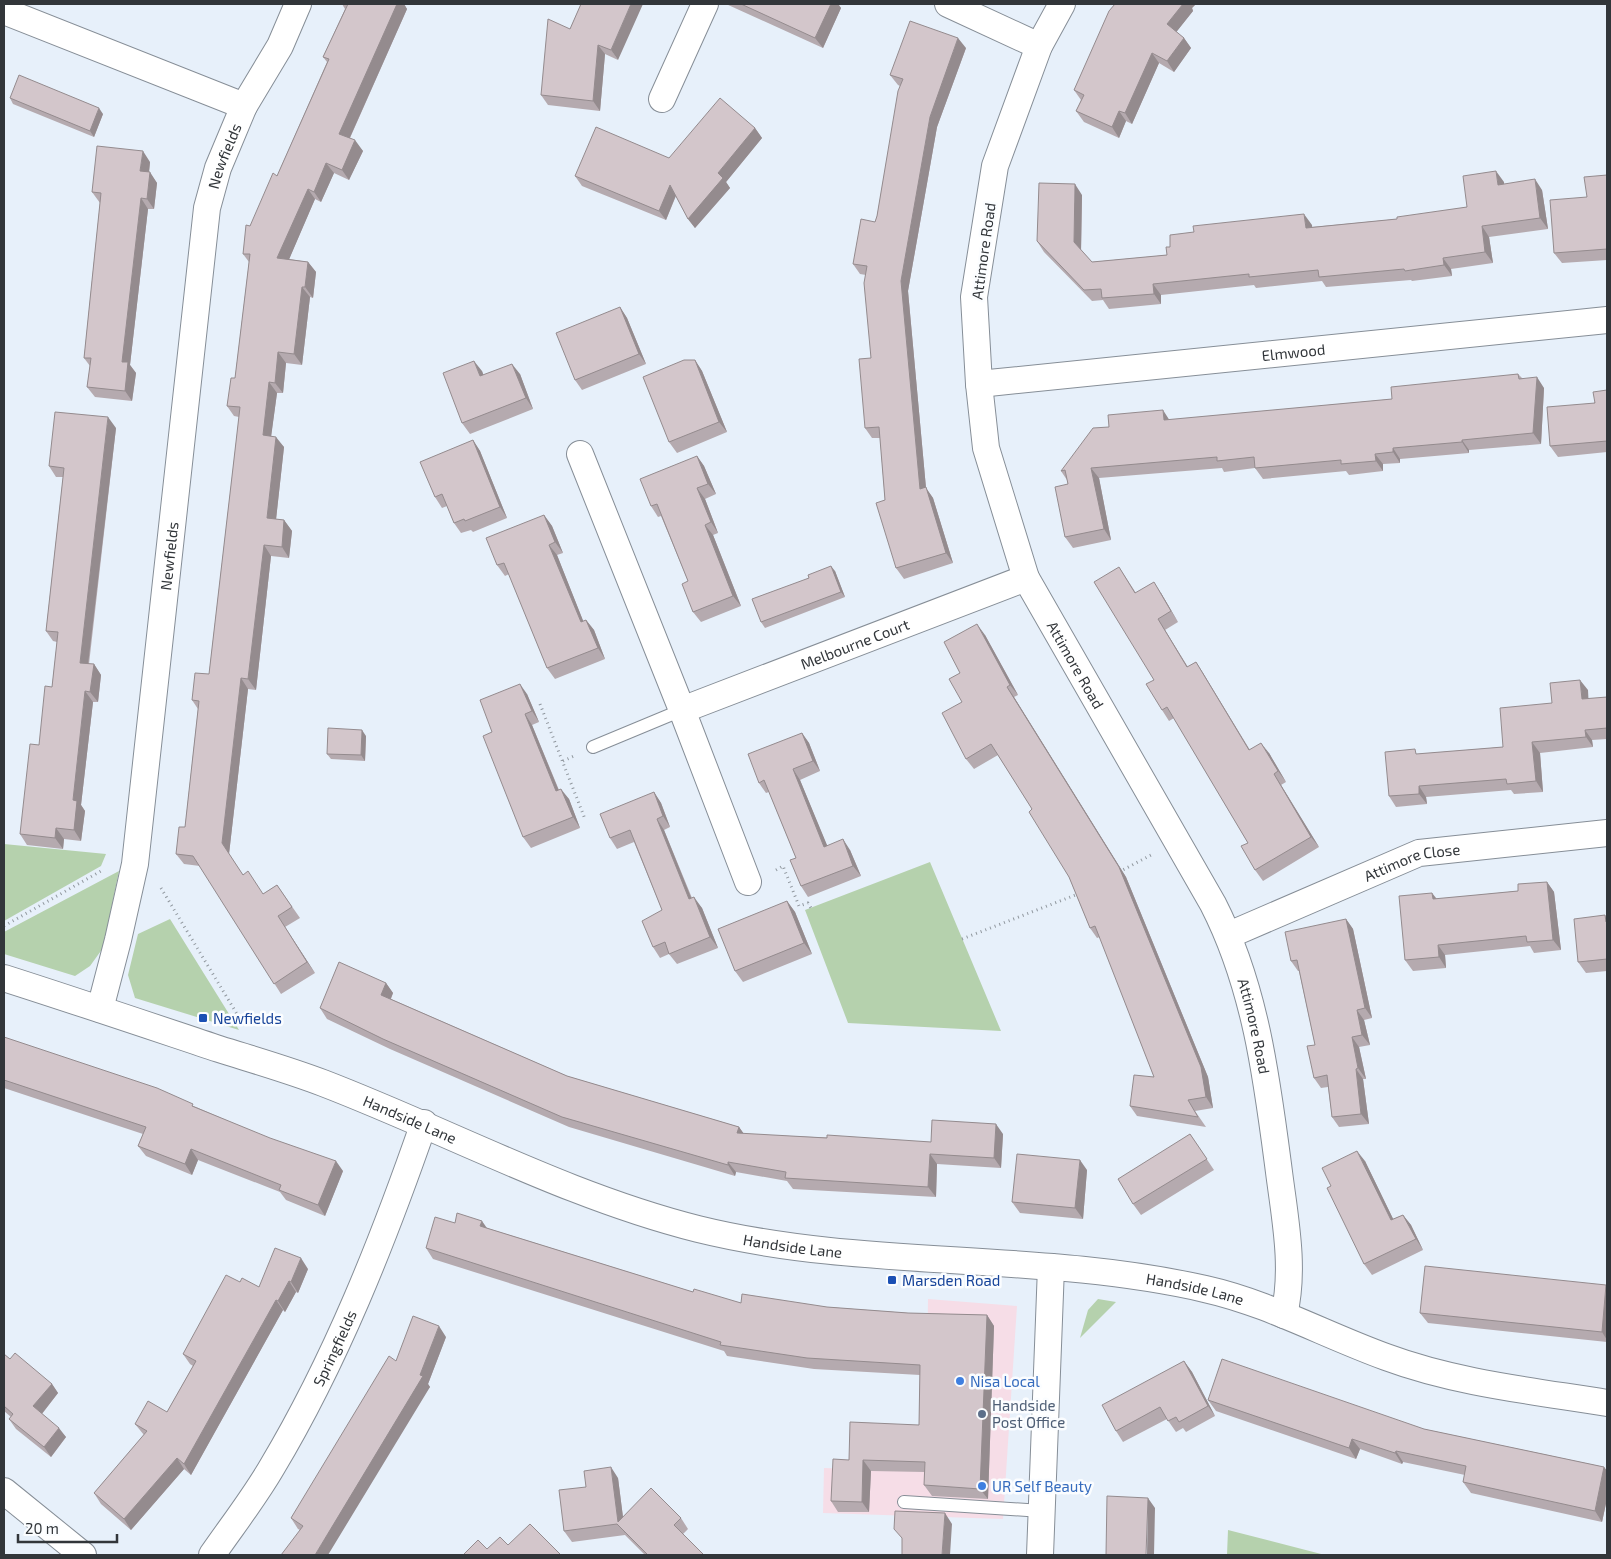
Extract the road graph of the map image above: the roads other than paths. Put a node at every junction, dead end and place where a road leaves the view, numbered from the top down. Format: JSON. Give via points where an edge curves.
{"nodes":[{"id":1,"x":298,"y":4,"type":"edge"},
{"id":2,"x":705,"y":4,"type":"edge"},
{"id":3,"x":948,"y":4,"type":"edge"},
{"id":4,"x":1062,"y":4,"type":"edge"},
{"id":5,"x":4,"y":11,"type":"edge"},
{"id":6,"x":1039,"y":46,"type":"junction"},
{"id":7,"x":662,"y":99,"type":"dead end"},
{"id":8,"x":244,"y":106,"type":"junction"},
{"id":9,"x":1607,"y":320,"type":"edge"},
{"id":10,"x":979,"y":384,"type":"junction"},
{"id":11,"x":580,"y":454,"type":"dead end"},
{"id":12,"x":1026,"y":578,"type":"junction"},
{"id":13,"x":682,"y":710,"type":"junction"},
{"id":14,"x":594,"y":747,"type":"dead end"},
{"id":15,"x":1607,"y":833,"type":"edge"},
{"id":16,"x":748,"y":882,"type":"road end"},
{"id":17,"x":1229,"y":935,"type":"junction"},
{"id":18,"x":4,"y":978,"type":"edge"},
{"id":19,"x":100,"y":1009,"type":"junction"},
{"id":20,"x":424,"y":1123,"type":"junction"},
{"id":21,"x":1051,"y":1266,"type":"junction"},
{"id":22,"x":1284,"y":1315,"type":"junction"},
{"id":23,"x":1607,"y":1403,"type":"edge"},
{"id":24,"x":4,"y":1490,"type":"edge"},
{"id":25,"x":904,"y":1502,"type":"dead end"},
{"id":26,"x":1042,"y":1511,"type":"junction"},
{"id":27,"x":83,"y":1555,"type":"edge"},
{"id":28,"x":212,"y":1555,"type":"edge"},
{"id":29,"x":1040,"y":1555,"type":"edge"}],
"edges":[{"from":1,"to":8,"type":"street","name":"Newfields","via":[[280,46]]},
{"from":2,"to":7,"type":"street"},
{"from":3,"to":6,"type":"street"},
{"from":4,"to":6,"type":"street","name":"Attimore Road"},
{"from":5,"to":8,"type":"street","name":"Newfields"},
{"from":6,"to":10,"type":"street","name":"Attimore Road","via":[[995,166],[974,297]]},
{"from":8,"to":19,"type":"street","name":"Newfields","via":[[218,168],[207,208],[134,864]]},
{"from":9,"to":10,"type":"street","name":"Elmwood"},
{"from":10,"to":12,"type":"street","name":"Attimore Road","via":[[986,448]]},
{"from":11,"to":13,"type":"street"},
{"from":12,"to":13,"type":"street","name":"Melbourne Court"},
{"from":12,"to":17,"type":"street","name":"Attimore Road"},
{"from":13,"to":14,"type":"lane"},
{"from":13,"to":16,"type":"street"},
{"from":15,"to":17,"type":"street","name":"Attimore Close","via":[[1419,852]]},
{"from":17,"to":22,"type":"street","name":"Attimore Road","via":[[1244,976],[1264,1062],[1286,1226],[1290,1289]]},
{"from":18,"to":19,"type":"street","name":"Handside Lane"},
{"from":19,"to":20,"type":"street","name":"Handside Lane","via":[[318,1081]]},
{"from":20,"to":21,"type":"street","name":"Handside Lane","via":[[603,1201],[697,1228],[759,1242],[856,1253]]},
{"from":20,"to":28,"type":"street","name":"Springfields","via":[[371,1265],[317,1387],[272,1468]]},
{"from":21,"to":22,"type":"street","name":"Handside Lane","via":[[1163,1279],[1226,1293]]},
{"from":21,"to":26,"type":"street"},
{"from":22,"to":23,"type":"street","name":"Handside Lane","via":[[1388,1358],[1480,1382]]},
{"from":24,"to":27,"type":"street"},
{"from":25,"to":26,"type":"lane"},
{"from":26,"to":29,"type":"street"}]}
